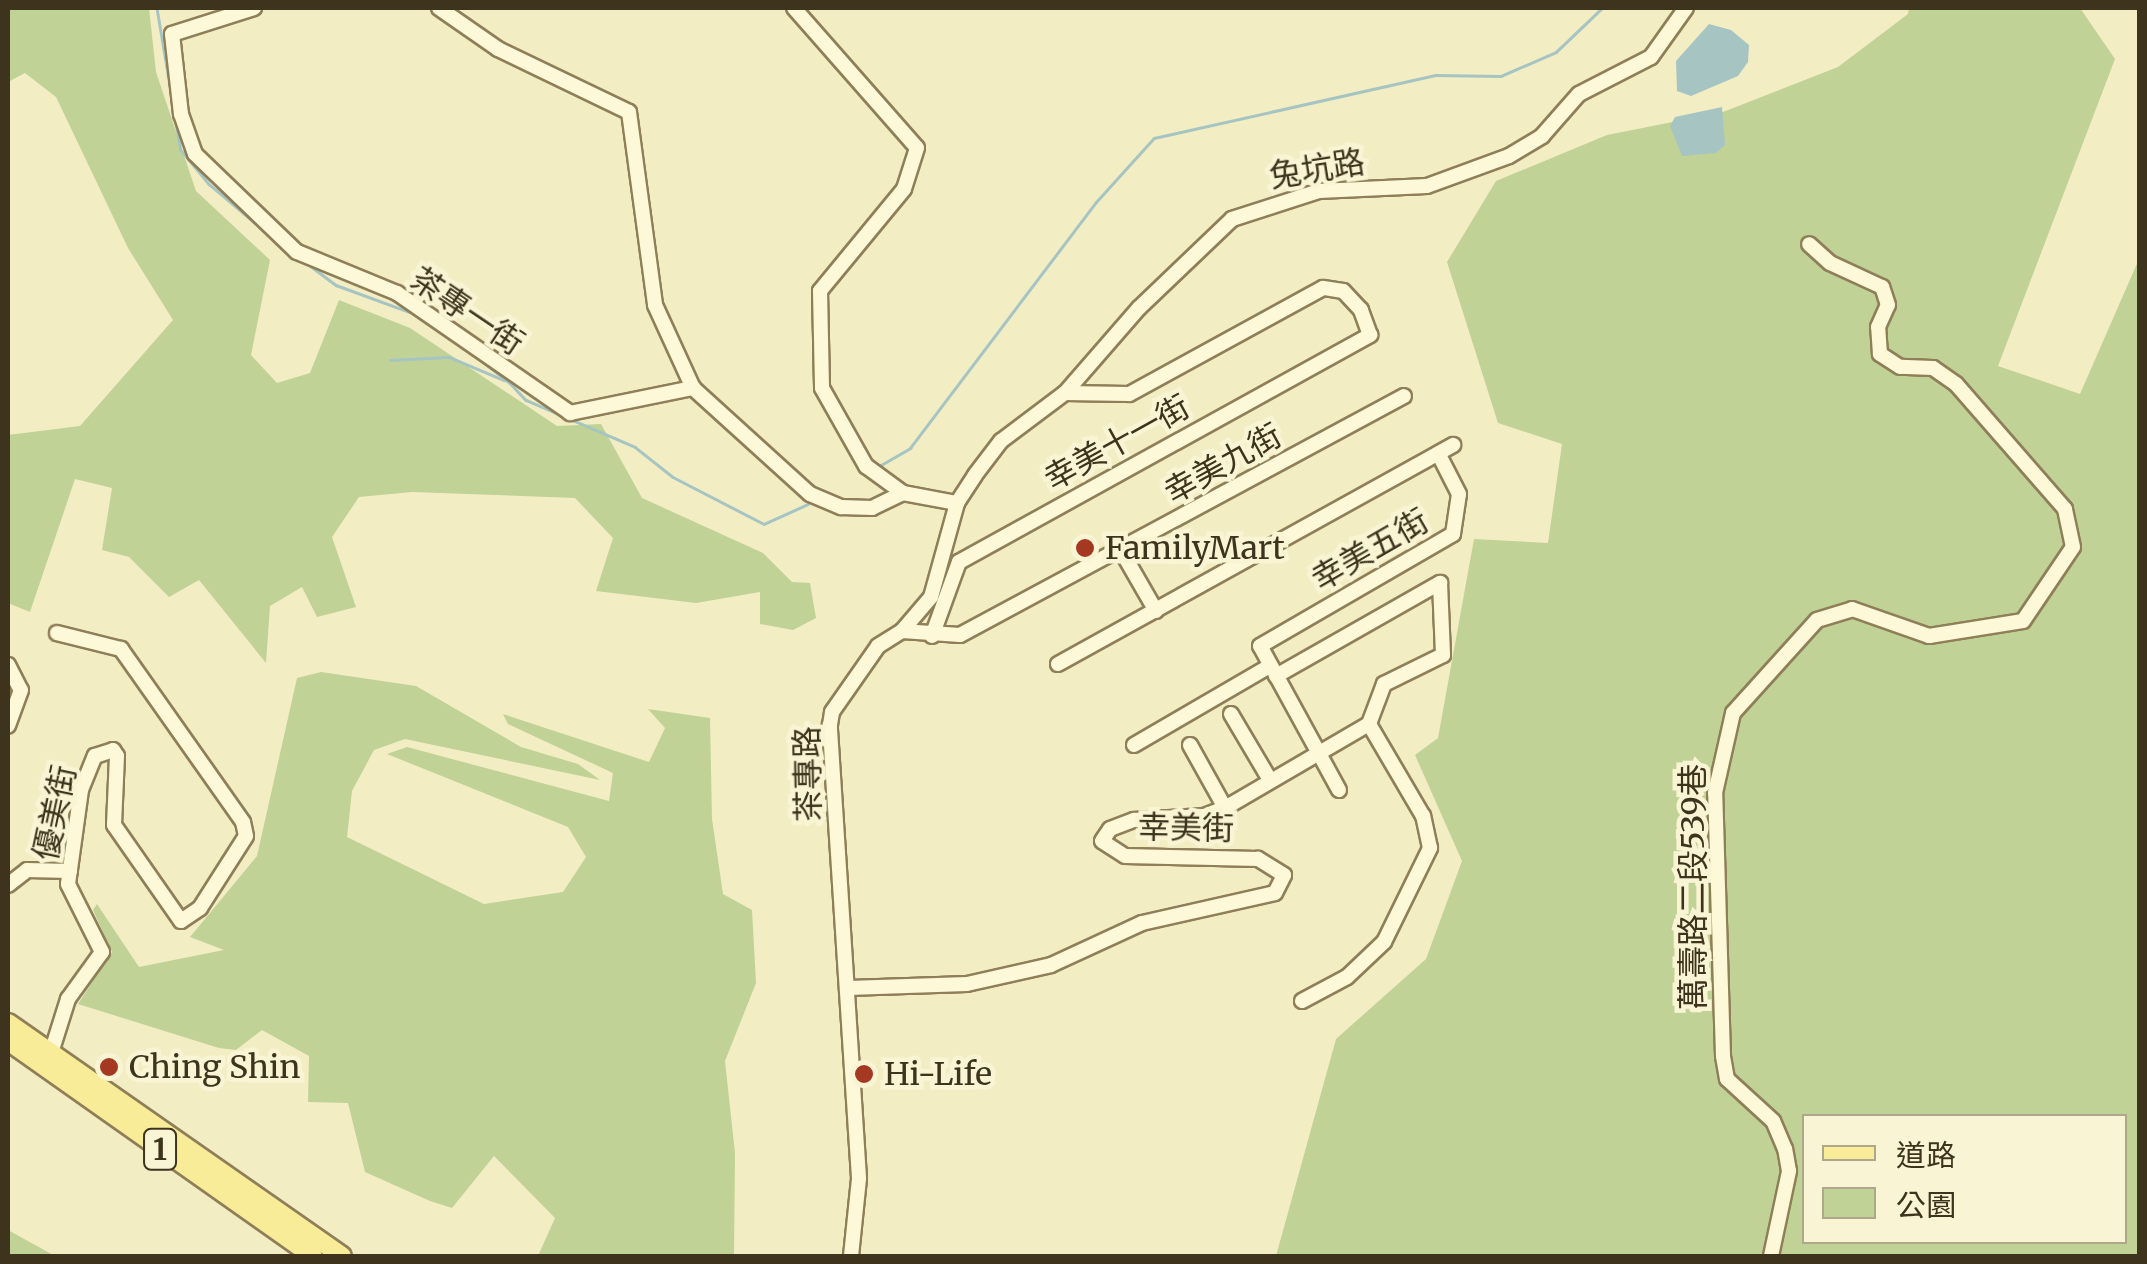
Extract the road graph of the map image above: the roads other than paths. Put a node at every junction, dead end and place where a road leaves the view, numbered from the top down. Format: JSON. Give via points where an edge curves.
{"nodes":[{"id":1,"x":254,"y":8,"type":"edge"},
{"id":2,"x":439,"y":8,"type":"edge"},
{"id":3,"x":794,"y":8,"type":"edge"},
{"id":4,"x":1686,"y":8,"type":"edge"},
{"id":5,"x":1808,"y":244,"type":"dead end"},
{"id":6,"x":693,"y":388,"type":"junction"},
{"id":7,"x":1065,"y":393,"type":"junction"},
{"id":8,"x":1404,"y":396,"type":"dead end"},
{"id":9,"x":1453,"y":444,"type":"dead end"},
{"id":10,"x":1439,"y":455,"type":"junction"},
{"id":11,"x":903,"y":492,"type":"junction"},
{"id":12,"x":956,"y":503,"type":"junction"},
{"id":13,"x":1122,"y":552,"type":"junction"},
{"id":14,"x":1156,"y":612,"type":"junction"},
{"id":15,"x":902,"y":631,"type":"junction"},
{"id":16,"x":57,"y":633,"type":"dead end"},
{"id":17,"x":932,"y":636,"type":"junction"},
{"id":18,"x":1058,"y":664,"type":"dead end"},
{"id":19,"x":8,"y":665,"type":"edge"},
{"id":20,"x":1273,"y":671,"type":"junction"},
{"id":21,"x":1232,"y":714,"type":"dead end"},
{"id":22,"x":1370,"y":724,"type":"junction"},
{"id":23,"x":8,"y":726,"type":"edge"},
{"id":24,"x":1134,"y":745,"type":"dead end"},
{"id":25,"x":1190,"y":745,"type":"dead end"},
{"id":26,"x":1318,"y":753,"type":"junction"},
{"id":27,"x":1270,"y":780,"type":"junction"},
{"id":28,"x":1339,"y":790,"type":"dead end"},
{"id":29,"x":1224,"y":808,"type":"junction"},
{"id":30,"x":70,"y":871,"type":"junction"},
{"id":31,"x":8,"y":885,"type":"edge"},
{"id":32,"x":848,"y":988,"type":"junction"},
{"id":33,"x":1302,"y":1001,"type":"dead end"},
{"id":34,"x":8,"y":1023,"type":"edge"},
{"id":35,"x":8,"y":1041,"type":"edge"},
{"id":36,"x":51,"y":1053,"type":"junction"},
{"id":37,"x":312,"y":1256,"type":"edge"},
{"id":38,"x":342,"y":1256,"type":"edge"},
{"id":39,"x":851,"y":1256,"type":"edge"},
{"id":40,"x":1771,"y":1256,"type":"edge"}],
"edges":[{"from":1,"to":6,"type":"street","name":"茶專一街","via":[[172,34],[181,114],[195,154],[298,252],[397,294],[570,413]]},
{"from":2,"to":6,"type":"street","via":[[498,49],[630,112],[655,305]]},
{"from":3,"to":11,"type":"street","via":[[917,148],[910,179],[820,291],[816,314],[822,388],[838,425],[866,466]]},
{"from":4,"to":7,"type":"street","name":"兔坑路","via":[[1651,57],[1580,94],[1542,136],[1509,156],[1427,186],[1319,191],[1232,220],[1139,308]]},
{"from":5,"to":40,"type":"street","name":"萬壽路二段539巷","via":[[1830,263],[1882,287],[1888,305],[1878,327],[1880,354],[1900,367],[1933,368],[1956,384],[2065,509],[2074,547],[2022,621],[1929,636],[1862,611],[1837,610],[1776,659],[1733,714],[1715,794],[1723,1056],[1726,1079],[1773,1121],[1784,1149],[1787,1190]]},
{"from":6,"to":11,"type":"street","via":[[810,494],[840,507],[872,508]]},
{"from":7,"to":12,"type":"street","name":"兔坑路","via":[[1001,441]]},
{"from":7,"to":17,"type":"street","name":"幸美十一街","via":[[1129,394],[1323,288],[1343,291],[1361,310],[1370,335],[959,562]]},
{"from":8,"to":13,"type":"street","name":"幸美九街"},
{"from":9,"to":10,"type":"street"},
{"from":10,"to":14,"type":"street"},
{"from":10,"to":20,"type":"street","name":"幸美五街","via":[[1459,494],[1453,534],[1260,646]]},
{"from":11,"to":12,"type":"street"},
{"from":12,"to":15,"type":"street","name":"茶專路","via":[[942,570],[931,596]]},
{"from":13,"to":14,"type":"street"},
{"from":13,"to":17,"type":"street","name":"幸美九街","via":[[960,635]]},
{"from":14,"to":18,"type":"street"},
{"from":15,"to":17,"type":"street","name":"幸美九街"},
{"from":15,"to":32,"type":"street","name":"茶專路","via":[[878,646],[832,712],[830,725]]},
{"from":16,"to":30,"type":"street","name":"優美街","via":[[121,648],[243,822],[246,836],[217,884],[180,921],[114,825],[118,766],[113,750],[103,751],[88,767],[81,790]]},
{"from":19,"to":23,"type":"street","via":[[21,690]]},
{"from":20,"to":22,"type":"street","via":[[1440,583],[1442,655],[1384,684]]},
{"from":20,"to":24,"type":"street"},
{"from":20,"to":26,"type":"street"},
{"from":21,"to":27,"type":"street"},
{"from":22,"to":26,"type":"street","name":"幸美街"},
{"from":22,"to":33,"type":"street","via":[[1423,816],[1430,848],[1384,942],[1347,978]]},
{"from":25,"to":29,"type":"street"},
{"from":26,"to":27,"type":"street","name":"幸美街"},
{"from":26,"to":28,"type":"street"},
{"from":27,"to":29,"type":"street","name":"幸美街"},
{"from":29,"to":32,"type":"street","name":"幸美街","via":[[1204,816],[1134,820],[1110,829],[1102,841],[1125,856],[1258,860],[1284,874],[1275,893],[1142,923],[1051,965],[967,984]]},
{"from":30,"to":31,"type":"street","via":[[27,870]]},
{"from":30,"to":36,"type":"street","name":"優美街","via":[[68,884],[102,947],[68,999]]},
{"from":32,"to":39,"type":"street","name":"茶專路","via":[[859,1178]]},
{"from":34,"to":36,"type":"main road","number":"1"},
{"from":35,"to":37,"type":"main road","number":"1"},
{"from":36,"to":38,"type":"main road","number":"1"}]}
